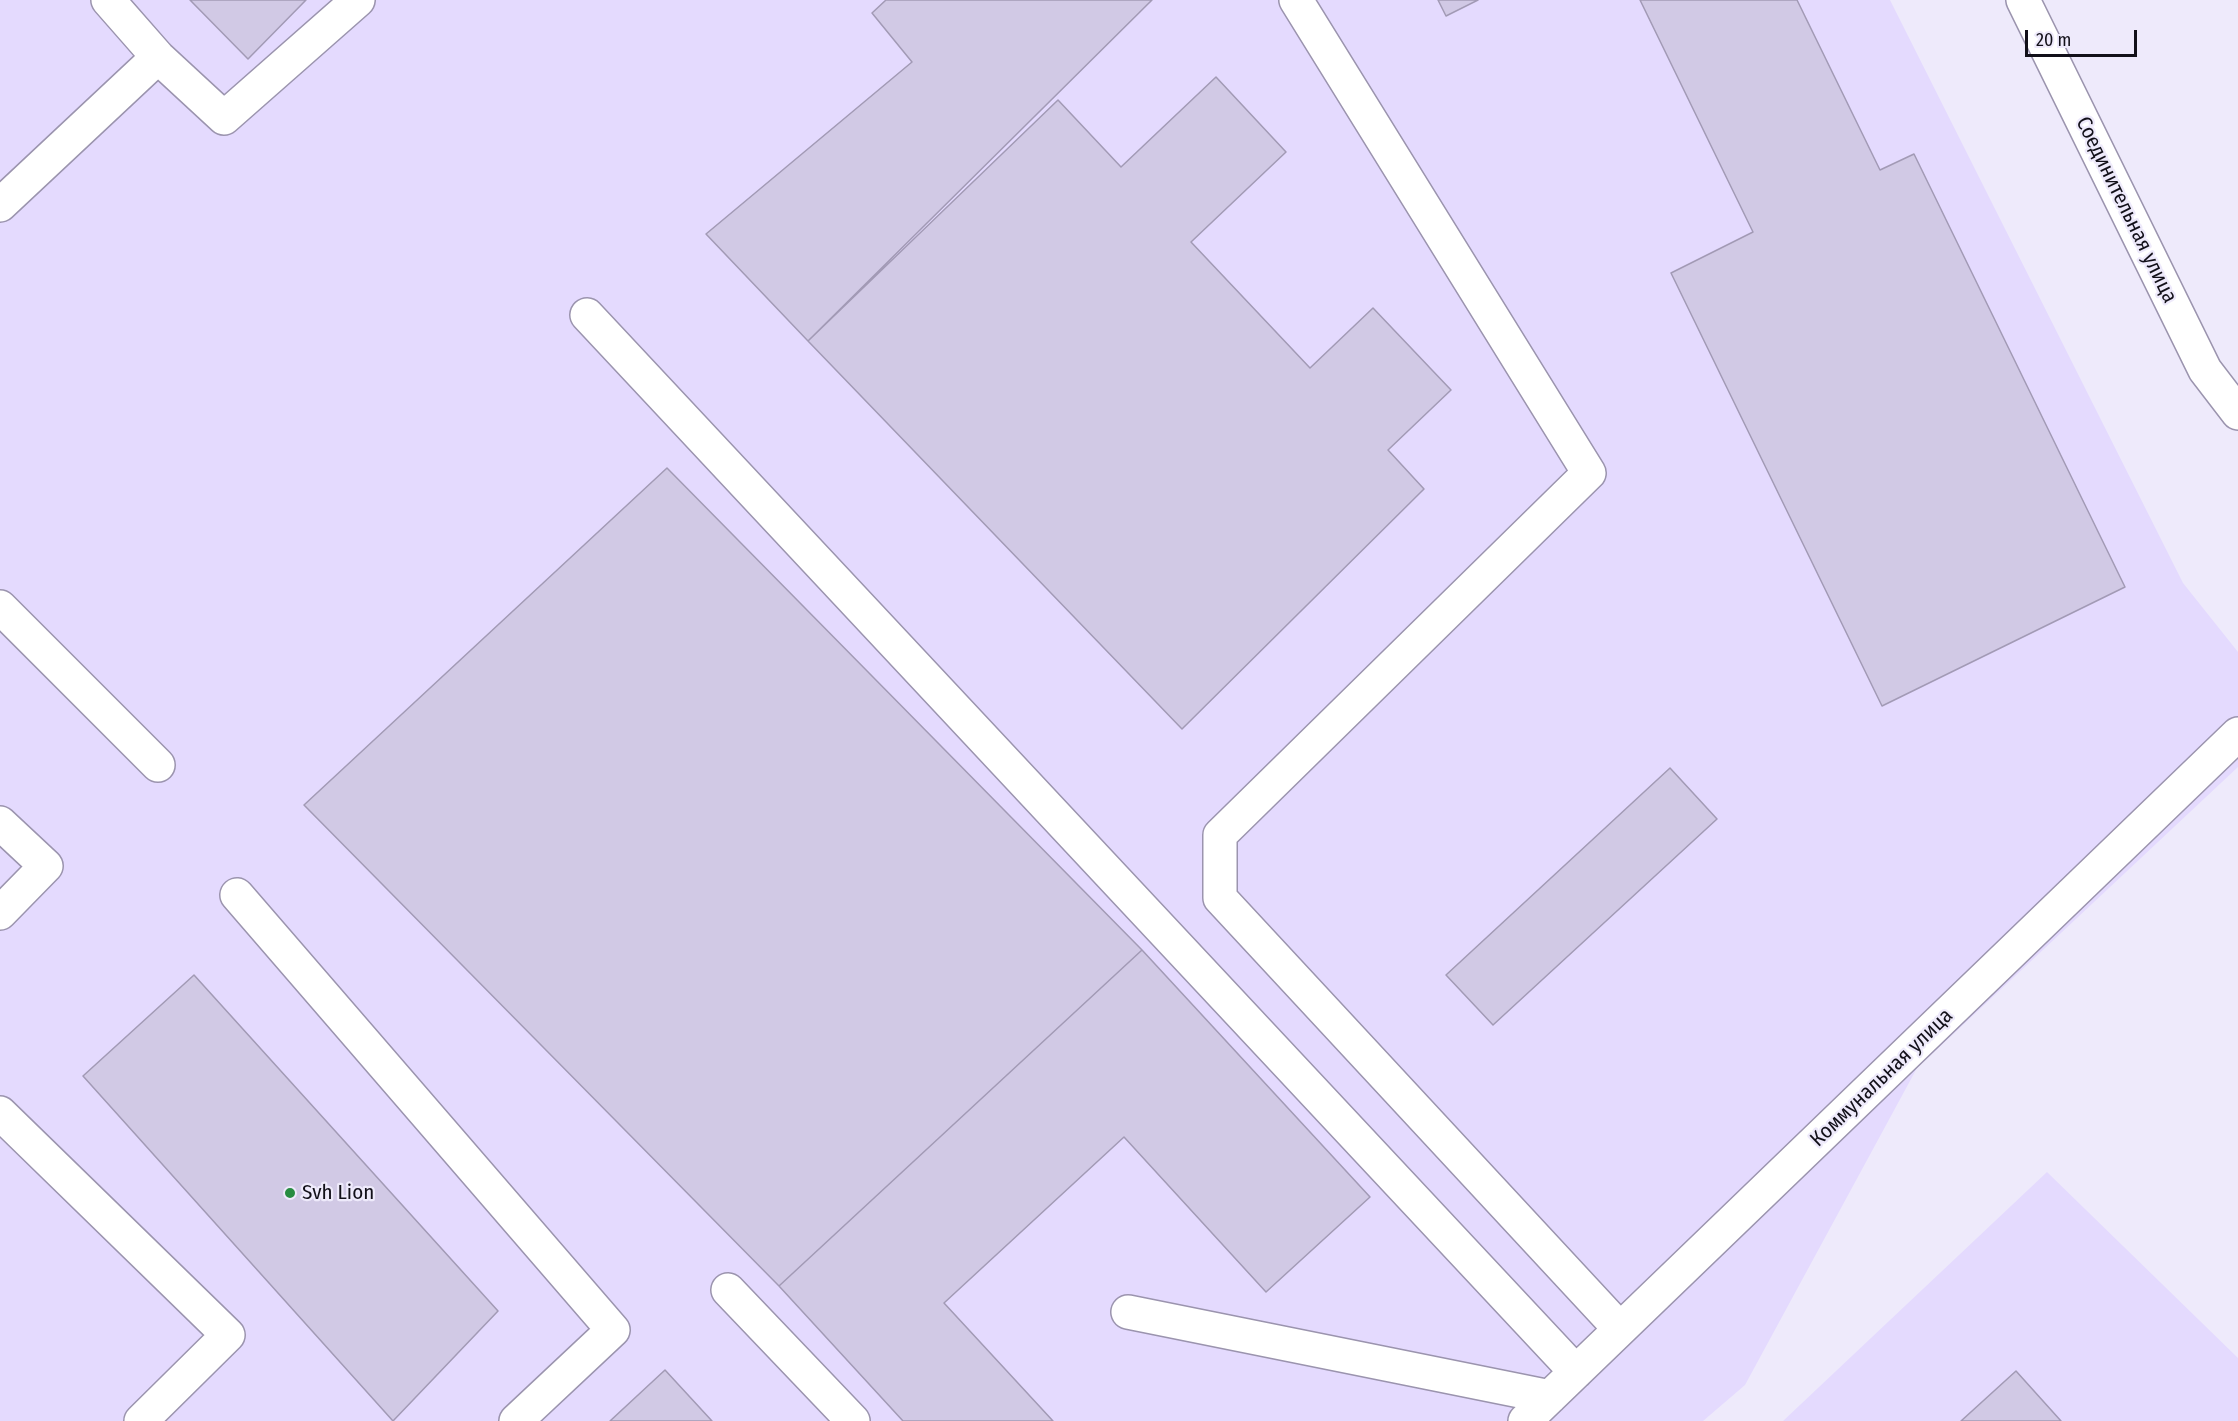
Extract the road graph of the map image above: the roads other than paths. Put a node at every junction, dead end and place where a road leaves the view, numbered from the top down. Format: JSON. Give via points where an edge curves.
{"nodes":[{"id":1,"x":108,"y":0,"type":"edge"},
{"id":2,"x":358,"y":0,"type":"edge"},
{"id":3,"x":1296,"y":0,"type":"edge"},
{"id":4,"x":2023,"y":0,"type":"edge"},
{"id":5,"x":158,"y":57,"type":"junction"},
{"id":6,"x":0,"y":205,"type":"edge"},
{"id":7,"x":587,"y":315,"type":"dead end"},
{"id":8,"x":2238,"y":413,"type":"edge"},
{"id":9,"x":0,"y":607,"type":"edge"},
{"id":10,"x":2238,"y":734,"type":"edge"},
{"id":11,"x":158,"y":765,"type":"dead end"},
{"id":12,"x":0,"y":823,"type":"edge"},
{"id":13,"x":237,"y":895,"type":"dead end"},
{"id":14,"x":0,"y":913,"type":"edge"},
{"id":15,"x":0,"y":1113,"type":"edge"},
{"id":16,"x":728,"y":1290,"type":"dead end"},
{"id":17,"x":1128,"y":1312,"type":"dead end"},
{"id":18,"x":1620,"y":1329,"type":"junction"},
{"id":19,"x":1576,"y":1372,"type":"junction"},
{"id":20,"x":1550,"y":1397,"type":"junction"},
{"id":21,"x":141,"y":1421,"type":"edge"},
{"id":22,"x":516,"y":1421,"type":"edge"},
{"id":23,"x":853,"y":1421,"type":"edge"},
{"id":24,"x":1525,"y":1421,"type":"edge"}],
"edges":[{"from":1,"to":5,"type":"street"},
{"from":2,"to":5,"type":"street","via":[[224,118]]},
{"from":3,"to":18,"type":"street","via":[[1589,473],[1220,835],[1220,898]]},
{"from":4,"to":8,"type":"street","name":"Соединительная улица","via":[[2205,370]]},
{"from":5,"to":6,"type":"street"},
{"from":7,"to":19,"type":"street"},
{"from":9,"to":11,"type":"street"},
{"from":10,"to":18,"type":"street","name":"Коммунальная улица"},
{"from":12,"to":14,"type":"street","via":[[46,866]]},
{"from":13,"to":22,"type":"street","via":[[613,1330]]},
{"from":15,"to":21,"type":"street","via":[[228,1335]]},
{"from":16,"to":23,"type":"street"},
{"from":17,"to":20,"type":"street"},
{"from":18,"to":19,"type":"street","name":"Коммунальная улица"},
{"from":19,"to":20,"type":"street","name":"Коммунальная улица"},
{"from":20,"to":24,"type":"street","name":"Коммунальная улица"}]}
